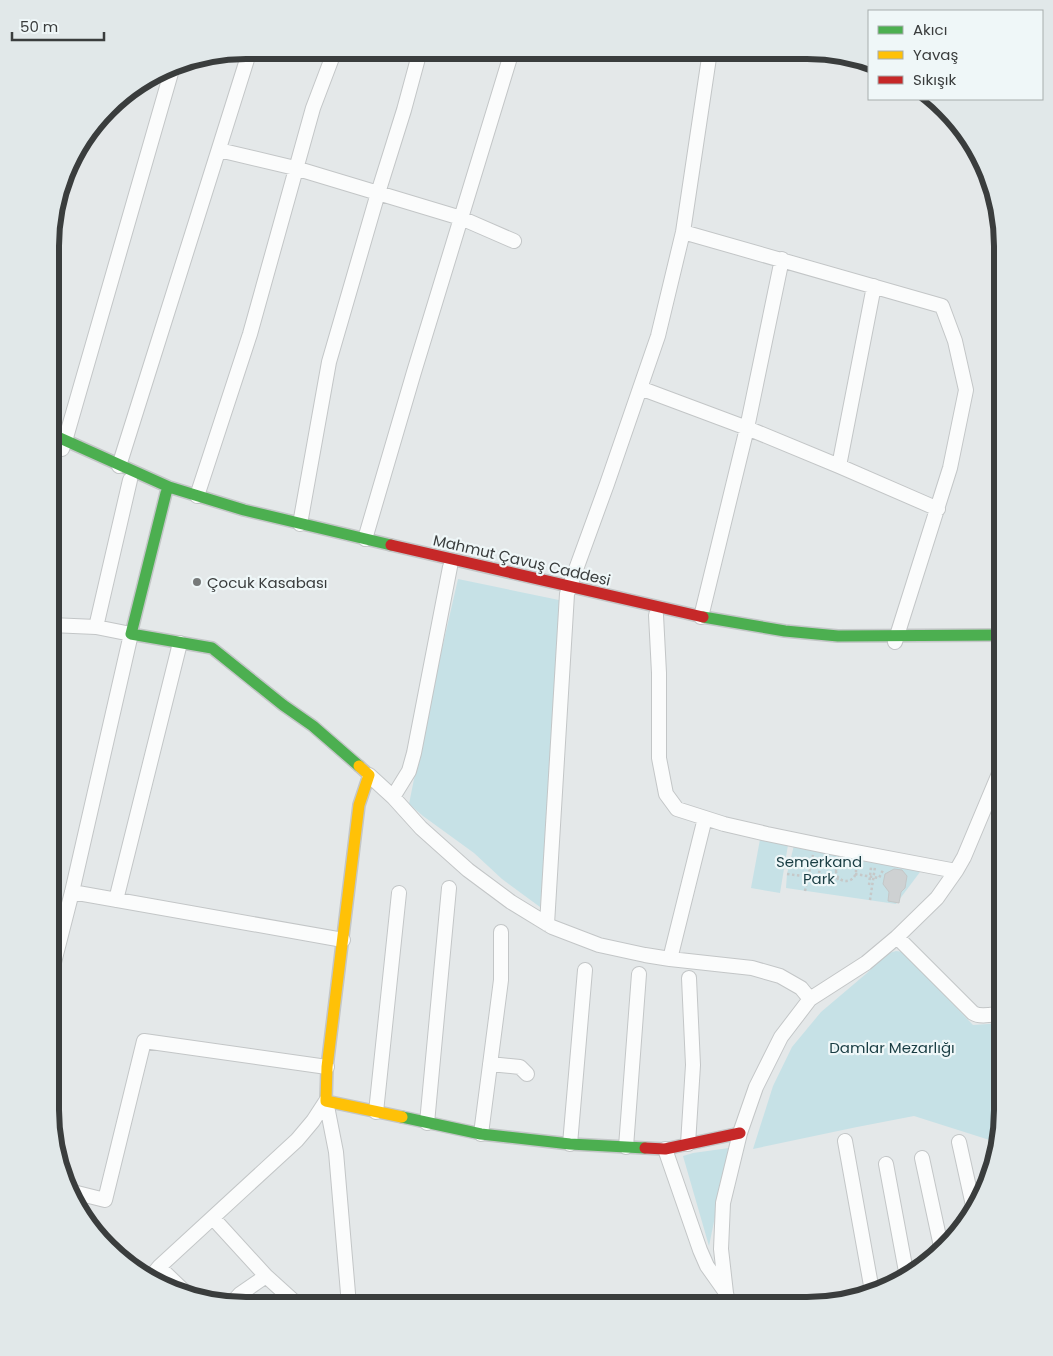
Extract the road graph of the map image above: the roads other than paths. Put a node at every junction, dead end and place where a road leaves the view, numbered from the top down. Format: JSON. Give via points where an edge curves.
{"nodes":[{"id":1,"x":247,"y":59,"type":"edge"},
{"id":2,"x":332,"y":59,"type":"edge"},
{"id":3,"x":418,"y":59,"type":"edge"},
{"id":4,"x":510,"y":59,"type":"edge"},
{"id":5,"x":709,"y":59,"type":"edge"},
{"id":6,"x":170,"y":75,"type":"edge"},
{"id":7,"x":219,"y":150,"type":"junction"},
{"id":8,"x":295,"y":168,"type":"junction"},
{"id":9,"x":378,"y":193,"type":"junction"},
{"id":10,"x":461,"y":218,"type":"junction"},
{"id":11,"x":683,"y":232,"type":"junction"},
{"id":12,"x":514,"y":241,"type":"dead end"},
{"id":13,"x":782,"y":259,"type":"junction"},
{"id":14,"x":874,"y":286,"type":"junction"},
{"id":15,"x":640,"y":388,"type":"junction"},
{"id":16,"x":747,"y":428,"type":"junction"},
{"id":17,"x":59,"y":445,"type":"edge"},
{"id":18,"x":119,"y":466,"type":"junction"},
{"id":19,"x":840,"y":466,"type":"junction"},
{"id":20,"x":130,"y":480,"type":"junction"},
{"id":21,"x":166,"y":493,"type":"junction"},
{"id":22,"x":197,"y":496,"type":"junction"},
{"id":23,"x":938,"y":509,"type":"junction"},
{"id":24,"x":300,"y":524,"type":"junction"},
{"id":25,"x":365,"y":540,"type":"junction"},
{"id":26,"x":450,"y":567,"type":"junction"},
{"id":27,"x":568,"y":590,"type":"junction"},
{"id":28,"x":656,"y":615,"type":"junction"},
{"id":29,"x":702,"y":617,"type":"junction"},
{"id":30,"x":59,"y":625,"type":"edge"},
{"id":31,"x":96,"y":627,"type":"junction"},
{"id":32,"x":131,"y":634,"type":"junction"},
{"id":33,"x":994,"y":636,"type":"edge"},
{"id":34,"x":895,"y":641,"type":"junction"},
{"id":35,"x":180,"y":643,"type":"junction"},
{"id":36,"x":994,"y":644,"type":"edge"},
{"id":37,"x":370,"y":775,"type":"junction"},
{"id":38,"x":994,"y":785,"type":"edge"},
{"id":39,"x":393,"y":797,"type":"junction"},
{"id":40,"x":705,"y":818,"type":"junction"},
{"id":41,"x":956,"y":871,"type":"junction"},
{"id":42,"x":449,"y":888,"type":"dead end"},
{"id":43,"x":72,"y":892,"type":"junction"},
{"id":44,"x":399,"y":893,"type":"dead end"},
{"id":45,"x":116,"y":900,"type":"junction"},
{"id":46,"x":547,"y":924,"type":"junction"},
{"id":47,"x":501,"y":932,"type":"dead end"},
{"id":48,"x":898,"y":938,"type":"junction"},
{"id":49,"x":343,"y":940,"type":"junction"},
{"id":50,"x":59,"y":943,"type":"edge"},
{"id":51,"x":670,"y":959,"type":"junction"},
{"id":52,"x":585,"y":970,"type":"dead end"},
{"id":53,"x":639,"y":974,"type":"dead end"},
{"id":54,"x":689,"y":978,"type":"dead end"},
{"id":55,"x":810,"y":999,"type":"junction"},
{"id":56,"x":994,"y":1014,"type":"edge"},
{"id":57,"x":490,"y":1064,"type":"junction"},
{"id":58,"x":327,"y":1067,"type":"junction"},
{"id":59,"x":527,"y":1074,"type":"dead end"},
{"id":60,"x":326,"y":1101,"type":"junction"},
{"id":61,"x":376,"y":1112,"type":"junction"},
{"id":62,"x":427,"y":1123,"type":"junction"},
{"id":63,"x":740,"y":1133,"type":"junction"},
{"id":64,"x":481,"y":1134,"type":"junction"},
{"id":65,"x":845,"y":1141,"type":"dead end"},
{"id":66,"x":959,"y":1142,"type":"dead end"},
{"id":67,"x":570,"y":1144,"type":"junction"},
{"id":68,"x":688,"y":1144,"type":"junction"},
{"id":69,"x":626,"y":1147,"type":"junction"},
{"id":70,"x":665,"y":1149,"type":"junction"},
{"id":71,"x":922,"y":1158,"type":"dead end"},
{"id":72,"x":886,"y":1164,"type":"dead end"},
{"id":73,"x":78,"y":1193,"type":"edge"},
{"id":74,"x":972,"y":1199,"type":"edge"},
{"id":75,"x":213,"y":1218,"type":"junction"},
{"id":76,"x":940,"y":1241,"type":"edge"},
{"id":77,"x":906,"y":1269,"type":"edge"},
{"id":78,"x":154,"y":1273,"type":"edge"},
{"id":79,"x":266,"y":1276,"type":"junction"},
{"id":80,"x":871,"y":1286,"type":"edge"},
{"id":81,"x":237,"y":1297,"type":"edge"},
{"id":82,"x":289,"y":1297,"type":"edge"},
{"id":83,"x":348,"y":1297,"type":"edge"},
{"id":84,"x":727,"y":1297,"type":"edge"},
{"id":85,"x":728,"y":1297,"type":"edge"}],
"edges":[{"from":1,"to":7,"type":"street"},
{"from":2,"to":8,"type":"street"},
{"from":3,"to":9,"type":"street"},
{"from":4,"to":10,"type":"street"},
{"from":5,"to":11,"type":"street"},
{"from":6,"to":17,"type":"street"},
{"from":7,"to":8,"type":"street"},
{"from":7,"to":18,"type":"street"},
{"from":8,"to":9,"type":"street"},
{"from":8,"to":22,"type":"street","via":[[250,334]]},
{"from":9,"to":10,"type":"street"},
{"from":9,"to":24,"type":"street","via":[[329,362]]},
{"from":10,"to":12,"type":"street"},
{"from":10,"to":25,"type":"street"},
{"from":11,"to":13,"type":"street"},
{"from":11,"to":15,"type":"street","via":[[658,336]]},
{"from":13,"to":14,"type":"street"},
{"from":13,"to":16,"type":"street"},
{"from":14,"to":19,"type":"street"},
{"from":14,"to":23,"type":"street","via":[[942,306],[955,340],[966,390]]},
{"from":15,"to":16,"type":"street"},
{"from":15,"to":27,"type":"street"},
{"from":16,"to":19,"type":"street"},
{"from":16,"to":29,"type":"street"},
{"from":17,"to":18,"type":"main road","name":"Mahmut Çavuş Caddesi"},
{"from":17,"to":20,"type":"main road"},
{"from":18,"to":22,"type":"main road","name":"Mahmut Çavuş Caddesi"},
{"from":19,"to":23,"type":"street"},
{"from":20,"to":21,"type":"main road"},
{"from":20,"to":31,"type":"street"},
{"from":21,"to":26,"type":"main road","via":[[262,522]]},
{"from":21,"to":32,"type":"main road"},
{"from":22,"to":24,"type":"main road","name":"Mahmut Çavuş Caddesi"},
{"from":23,"to":34,"type":"street"},
{"from":24,"to":25,"type":"main road","name":"Mahmut Çavuş Caddesi"},
{"from":25,"to":27,"type":"main road","name":"Mahmut Çavuş Caddesi"},
{"from":26,"to":27,"type":"main road"},
{"from":26,"to":39,"type":"street","via":[[414,753],[409,771]]},
{"from":27,"to":28,"type":"main road"},
{"from":27,"to":29,"type":"main road","name":"Mahmut Çavuş Caddesi"},
{"from":27,"to":46,"type":"street"},
{"from":28,"to":34,"type":"main road","via":[[692,624],[823,644]]},
{"from":28,"to":40,"type":"street","via":[[659,758],[666,794],[677,809]]},
{"from":29,"to":34,"type":"main road","name":"Mahmut Çavuş Caddesi","via":[[785,631]]},
{"from":30,"to":31,"type":"street"},
{"from":31,"to":32,"type":"street"},
{"from":32,"to":35,"type":"main road"},
{"from":32,"to":43,"type":"street"},
{"from":33,"to":34,"type":"main road","name":"Mahmut Çavuş Caddesi"},
{"from":34,"to":36,"type":"main road","via":[[950,646]]},
{"from":35,"to":37,"type":"main road","via":[[212,648]]},
{"from":35,"to":45,"type":"street"},
{"from":37,"to":39,"type":"street"},
{"from":37,"to":49,"type":"main road","via":[[360,805]]},
{"from":38,"to":41,"type":"street"},
{"from":39,"to":46,"type":"street","via":[[421,828],[468,870]]},
{"from":40,"to":41,"type":"street","via":[[874,861],[899,861]]},
{"from":40,"to":51,"type":"street"},
{"from":41,"to":48,"type":"street","via":[[937,898]]},
{"from":42,"to":62,"type":"street"},
{"from":43,"to":45,"type":"street"},
{"from":43,"to":50,"type":"street"},
{"from":44,"to":61,"type":"street"},
{"from":45,"to":49,"type":"street"},
{"from":46,"to":51,"type":"street","via":[[599,945]]},
{"from":47,"to":57,"type":"street","via":[[501,980]]},
{"from":48,"to":55,"type":"street"},
{"from":48,"to":56,"type":"street","via":[[973,1013],[977,1016]]},
{"from":49,"to":58,"type":"main road"},
{"from":51,"to":55,"type":"street","via":[[752,968],[780,976],[801,988]]},
{"from":52,"to":67,"type":"street"},
{"from":53,"to":69,"type":"street"},
{"from":54,"to":68,"type":"street","via":[[693,1065]]},
{"from":55,"to":63,"type":"street","via":[[781,1036],[756,1087]]},
{"from":57,"to":59,"type":"street","via":[[520,1067]]},
{"from":57,"to":64,"type":"street"},
{"from":58,"to":60,"type":"main road"},
{"from":58,"to":73,"type":"street","via":[[144,1041],[105,1200]]},
{"from":60,"to":61,"type":"main road"},
{"from":60,"to":75,"type":"street","via":[[297,1140]]},
{"from":60,"to":83,"type":"street","via":[[336,1152]]},
{"from":61,"to":62,"type":"main road"},
{"from":62,"to":64,"type":"main road"},
{"from":63,"to":68,"type":"main road"},
{"from":63,"to":85,"type":"street","via":[[723,1203],[721,1248]]},
{"from":64,"to":67,"type":"main road"},
{"from":65,"to":80,"type":"street"},
{"from":66,"to":74,"type":"street"},
{"from":67,"to":69,"type":"main road"},
{"from":68,"to":70,"type":"main road"},
{"from":69,"to":70,"type":"main road"},
{"from":70,"to":84,"type":"street","via":[[700,1250]]},
{"from":71,"to":76,"type":"street"},
{"from":72,"to":77,"type":"street"},
{"from":75,"to":78,"type":"street"},
{"from":75,"to":79,"type":"street"},
{"from":79,"to":81,"type":"street"},
{"from":79,"to":82,"type":"street"}]}
